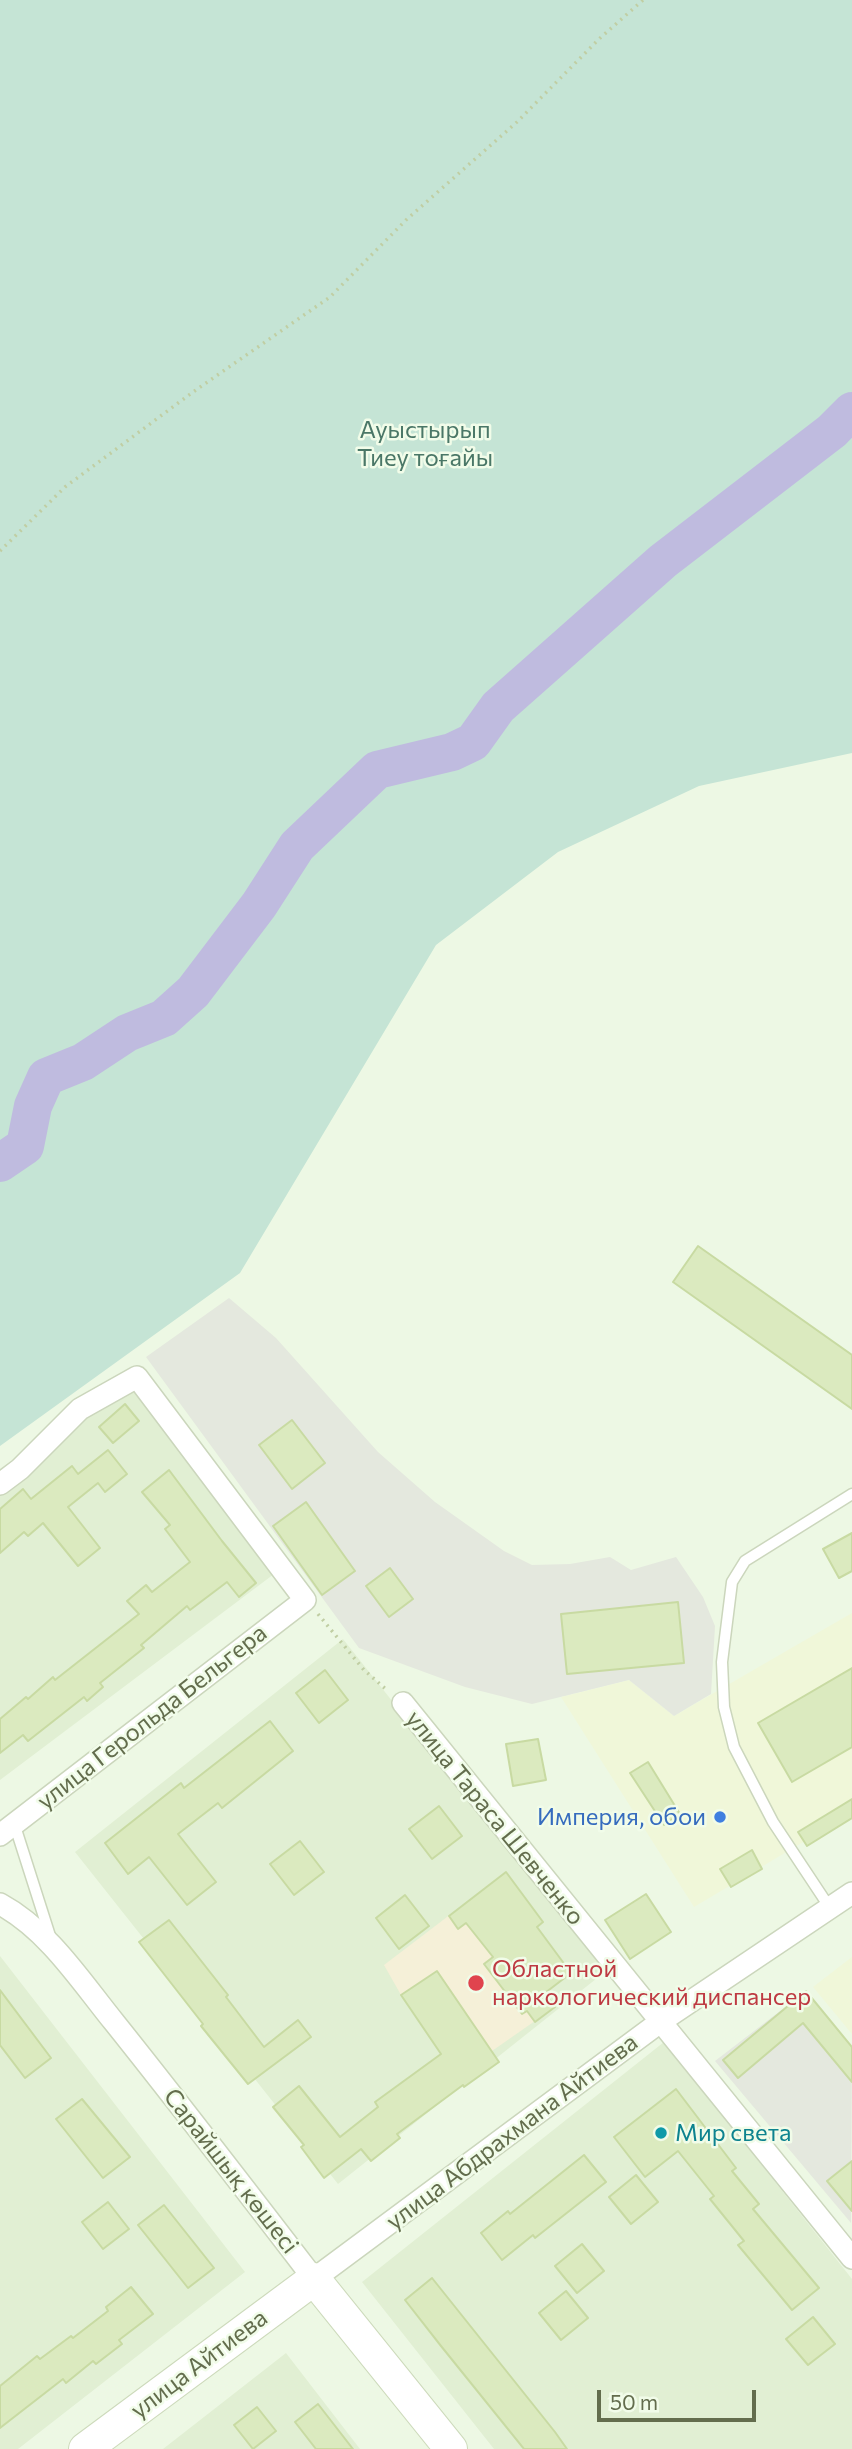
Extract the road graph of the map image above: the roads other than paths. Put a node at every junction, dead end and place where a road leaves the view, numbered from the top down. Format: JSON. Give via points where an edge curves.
{"nodes":[{"id":1,"x":0,"y":1484,"type":"edge"},
{"id":2,"x":852,"y":1494,"type":"edge"},
{"id":3,"x":403,"y":1703,"type":"road end"},
{"id":4,"x":7,"y":1829,"type":"edge"},
{"id":5,"x":852,"y":1893,"type":"edge"},
{"id":6,"x":0,"y":1904,"type":"edge"},
{"id":7,"x":830,"y":1908,"type":"junction"},
{"id":8,"x":54,"y":1948,"type":"junction"},
{"id":9,"x":660,"y":2022,"type":"junction"},
{"id":10,"x":852,"y":2258,"type":"edge"},
{"id":11,"x":314,"y":2279,"type":"junction"},
{"id":12,"x":85,"y":2449,"type":"edge"},
{"id":13,"x":451,"y":2449,"type":"edge"}],
"edges":[{"from":1,"to":4,"type":"street","name":"улица Герольда Бельгера","via":[[80,1409],[137,1377],[305,1600]]},
{"from":2,"to":7,"type":"lane","via":[[745,1561],[732,1582],[722,1662],[724,1707],[734,1747],[773,1822]]},
{"from":3,"to":9,"type":"street","name":"улица Тараса Шевченко"},
{"from":4,"to":8,"type":"lane"},
{"from":5,"to":7,"type":"street","name":"улица Абдрахмана Айтиева"},
{"from":6,"to":8,"type":"street","name":"Сарайшық көшесі","via":[[22,1916]]},
{"from":7,"to":9,"type":"street","name":"улица Абдрахмана Айтиева"},
{"from":8,"to":11,"type":"street","name":"Сарайшық көшесі"},
{"from":9,"to":10,"type":"street","name":"улица Тараса Шевченко"},
{"from":9,"to":11,"type":"street","name":"улица Абдрахмана Айтиева"},
{"from":11,"to":12,"type":"street","name":"улица Айтиева"},
{"from":11,"to":13,"type":"street","name":"Сарайшық көшесі"}]}
